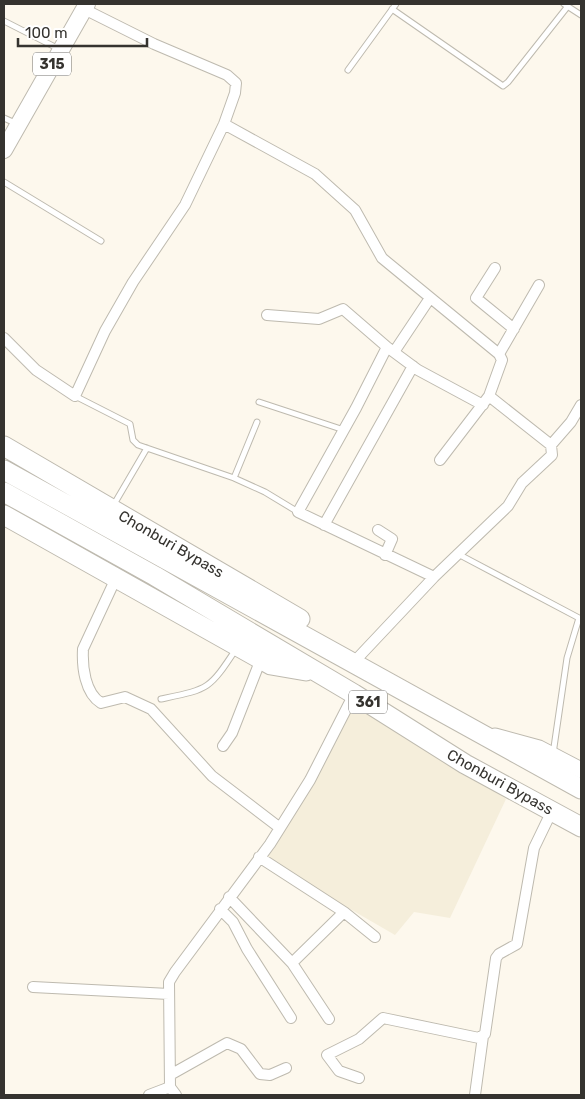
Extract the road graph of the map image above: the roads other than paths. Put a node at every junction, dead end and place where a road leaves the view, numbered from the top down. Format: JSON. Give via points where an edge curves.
{"nodes":[{"id":1,"x":396,"y":4,"type":"edge"},
{"id":2,"x":566,"y":5,"type":"edge"},
{"id":3,"x":85,"y":6,"type":"edge"},
{"id":4,"x":392,"y":9,"type":"junction"},
{"id":5,"x":581,"y":15,"type":"edge"},
{"id":6,"x":4,"y":21,"type":"edge"},
{"id":7,"x":60,"y":50,"type":"junction"},
{"id":8,"x":348,"y":70,"type":"dead end"},
{"id":9,"x":11,"y":121,"type":"edge"},
{"id":10,"x":224,"y":124,"type":"junction"},
{"id":11,"x":4,"y":150,"type":"edge"},
{"id":12,"x":4,"y":182,"type":"edge"},
{"id":13,"x":101,"y":241,"type":"dead end"},
{"id":14,"x":495,"y":268,"type":"dead end"},
{"id":15,"x":539,"y":285,"type":"dead end"},
{"id":16,"x":430,"y":298,"type":"junction"},
{"id":17,"x":268,"y":315,"type":"dead end"},
{"id":18,"x":514,"y":330,"type":"junction"},
{"id":19,"x":4,"y":338,"type":"edge"},
{"id":20,"x":391,"y":350,"type":"junction"},
{"id":21,"x":499,"y":354,"type":"junction"},
{"id":22,"x":413,"y":366,"type":"junction"},
{"id":23,"x":75,"y":396,"type":"junction"},
{"id":24,"x":486,"y":401,"type":"junction"},
{"id":25,"x":260,"y":402,"type":"dead end"},
{"id":26,"x":581,"y":405,"type":"edge"},
{"id":27,"x":257,"y":422,"type":"dead end"},
{"id":28,"x":345,"y":430,"type":"junction"},
{"id":29,"x":4,"y":446,"type":"edge"},
{"id":30,"x":551,"y":446,"type":"junction"},
{"id":31,"x":147,"y":448,"type":"junction"},
{"id":32,"x":440,"y":460,"type":"dead end"},
{"id":33,"x":4,"y":470,"type":"edge"},
{"id":34,"x":234,"y":478,"type":"junction"},
{"id":35,"x":4,"y":492,"type":"edge"},
{"id":36,"x":111,"y":509,"type":"junction"},
{"id":37,"x":298,"y":512,"type":"junction"},
{"id":38,"x":4,"y":515,"type":"edge"},
{"id":39,"x":324,"y":526,"type":"junction"},
{"id":40,"x":378,"y":530,"type":"dead end"},
{"id":41,"x":458,"y":554,"type":"junction"},
{"id":42,"x":385,"y":555,"type":"junction"},
{"id":43,"x":434,"y":577,"type":"junction"},
{"id":44,"x":116,"y":578,"type":"junction"},
{"id":45,"x":580,"y":624,"type":"edge"},
{"id":46,"x":238,"y":646,"type":"junction"},
{"id":47,"x":333,"y":651,"type":"junction"},
{"id":48,"x":261,"y":659,"type":"junction"},
{"id":49,"x":353,"y":662,"type":"junction"},
{"id":50,"x":317,"y":673,"type":"junction"},
{"id":51,"x":354,"y":694,"type":"junction"},
{"id":52,"x":161,"y":699,"type":"dead end"},
{"id":53,"x":484,"y":733,"type":"junction"},
{"id":54,"x":223,"y":746,"type":"dead end"},
{"id":55,"x":553,"y":755,"type":"junction"},
{"id":56,"x":464,"y":764,"type":"junction"},
{"id":57,"x":581,"y":770,"type":"edge"},
{"id":58,"x":581,"y":789,"type":"edge"},
{"id":59,"x":548,"y":820,"type":"junction"},
{"id":60,"x":581,"y":827,"type":"edge"},
{"id":61,"x":280,"y":828,"type":"junction"},
{"id":62,"x":581,"y":838,"type":"edge"},
{"id":63,"x":259,"y":857,"type":"junction"},
{"id":64,"x":229,"y":897,"type":"junction"},
{"id":65,"x":220,"y":910,"type":"junction"},
{"id":66,"x":344,"y":912,"type":"junction"},
{"id":67,"x":375,"y":936,"type":"dead end"},
{"id":68,"x":292,"y":962,"type":"junction"},
{"id":69,"x":33,"y":987,"type":"dead end"},
{"id":70,"x":169,"y":994,"type":"junction"},
{"id":71,"x":291,"y":1018,"type":"dead end"},
{"id":72,"x":329,"y":1019,"type":"dead end"},
{"id":73,"x":483,"y":1036,"type":"junction"},
{"id":74,"x":286,"y":1068,"type":"dead end"},
{"id":75,"x":170,"y":1075,"type":"junction"},
{"id":76,"x":359,"y":1078,"type":"dead end"},
{"id":77,"x":173,"y":1091,"type":"edge"},
{"id":78,"x":149,"y":1095,"type":"edge"},
{"id":79,"x":475,"y":1095,"type":"edge"}],
"edges":[{"from":1,"to":4,"type":"lane"},
{"from":2,"to":4,"type":"lane","via":[[503,86]]},
{"from":2,"to":5,"type":"lane"},
{"from":3,"to":7,"type":"main road","number":"315"},
{"from":3,"to":10,"type":"street","via":[[154,44],[227,75],[236,83]]},
{"from":4,"to":8,"type":"lane"},
{"from":6,"to":7,"type":"lane"},
{"from":7,"to":9,"type":"main road","number":"315"},
{"from":9,"to":11,"type":"main road","number":"315"},
{"from":10,"to":16,"type":"street","via":[[315,174],[355,210],[382,258]]},
{"from":10,"to":23,"type":"street","via":[[185,205],[133,282],[105,331]]},
{"from":12,"to":13,"type":"lane"},
{"from":14,"to":18,"type":"street","via":[[476,298]]},
{"from":15,"to":18,"type":"street"},
{"from":16,"to":20,"type":"street"},
{"from":16,"to":21,"type":"street"},
{"from":17,"to":20,"type":"street","via":[[320,319],[343,308]]},
{"from":18,"to":21,"type":"street"},
{"from":19,"to":23,"type":"street","via":[[36,370]]},
{"from":20,"to":22,"type":"street"},
{"from":20,"to":28,"type":"street"},
{"from":21,"to":24,"type":"street","via":[[502,360]]},
{"from":22,"to":24,"type":"street"},
{"from":22,"to":39,"type":"street"},
{"from":23,"to":31,"type":"lane","via":[[130,424],[133,440]]},
{"from":24,"to":30,"type":"street"},
{"from":24,"to":32,"type":"street"},
{"from":25,"to":28,"type":"lane"},
{"from":26,"to":30,"type":"street"},
{"from":27,"to":34,"type":"lane"},
{"from":28,"to":37,"type":"street"},
{"from":29,"to":36,"type":"highway","name":"Chonburi Bypass","number":"361"},
{"from":30,"to":41,"type":"street","via":[[552,454],[522,483],[508,506]]},
{"from":31,"to":34,"type":"lane"},
{"from":31,"to":36,"type":"lane"},
{"from":33,"to":47,"type":"highway","name":"Chonburi Bypass","number":"361"},
{"from":34,"to":37,"type":"lane"},
{"from":35,"to":50,"type":"highway","name":"Chonburi Bypass","number":"361","via":[[155,576]]},
{"from":36,"to":47,"type":"highway","name":"Chonburi Bypass","number":"361","via":[[303,621]]},
{"from":37,"to":39,"type":"street"},
{"from":38,"to":44,"type":"highway","name":"Chonburi Bypass","number":"361"},
{"from":39,"to":42,"type":"street"},
{"from":40,"to":42,"type":"street","via":[[392,539]]},
{"from":41,"to":43,"type":"street"},
{"from":41,"to":45,"type":"lane","via":[[579,618]]},
{"from":42,"to":43,"type":"street"},
{"from":43,"to":49,"type":"street"},
{"from":44,"to":46,"type":"highway","name":"Chonburi Bypass","number":"361"},
{"from":44,"to":61,"type":"street","via":[[83,650],[82,661],[92,694],[102,704],[125,697],[151,709],[212,776]]},
{"from":45,"to":55,"type":"lane","via":[[567,658]]},
{"from":46,"to":48,"type":"highway","name":"Chonburi Bypass","number":"361"},
{"from":46,"to":52,"type":"lane","via":[[217,679],[208,686]]},
{"from":47,"to":49,"type":"highway","name":"Chonburi Bypass","number":"361"},
{"from":48,"to":50,"type":"highway","name":"Chonburi Bypass","number":"361","via":[[271,665]]},
{"from":48,"to":54,"type":"street","via":[[232,733]]},
{"from":49,"to":53,"type":"highway","name":"Chonburi Bypass","number":"361"},
{"from":50,"to":51,"type":"highway","name":"Chonburi Bypass","number":"361"},
{"from":51,"to":56,"type":"highway","name":"Chonburi Bypass","number":"361"},
{"from":51,"to":61,"type":"street","via":[[310,780]]},
{"from":53,"to":55,"type":"main road","number":"361"},
{"from":53,"to":58,"type":"highway","name":"Chonburi Bypass","number":"361"},
{"from":55,"to":57,"type":"main road","number":"361"},
{"from":56,"to":59,"type":"main road","number":"361","via":[[510,798]]},
{"from":56,"to":60,"type":"highway","name":"Chonburi Bypass","number":"361"},
{"from":59,"to":62,"type":"main road","number":"361"},
{"from":59,"to":73,"type":"street","via":[[534,848],[517,944],[496,958]]},
{"from":61,"to":63,"type":"street"},
{"from":63,"to":64,"type":"street"},
{"from":63,"to":66,"type":"street"},
{"from":64,"to":65,"type":"street"},
{"from":64,"to":68,"type":"street"},
{"from":65,"to":70,"type":"street","via":[[174,972],[169,982]]},
{"from":65,"to":71,"type":"street","via":[[233,922],[246,949]]},
{"from":66,"to":67,"type":"street"},
{"from":66,"to":68,"type":"street"},
{"from":68,"to":72,"type":"street"},
{"from":69,"to":70,"type":"street"},
{"from":70,"to":75,"type":"street"},
{"from":73,"to":76,"type":"street","via":[[479,1038],[382,1018],[359,1039],[327,1055],[339,1071]]},
{"from":73,"to":79,"type":"street"},
{"from":74,"to":75,"type":"street","via":[[270,1075],[260,1074],[241,1049],[227,1042]]},
{"from":75,"to":77,"type":"street"},
{"from":77,"to":78,"type":"street"}]}
